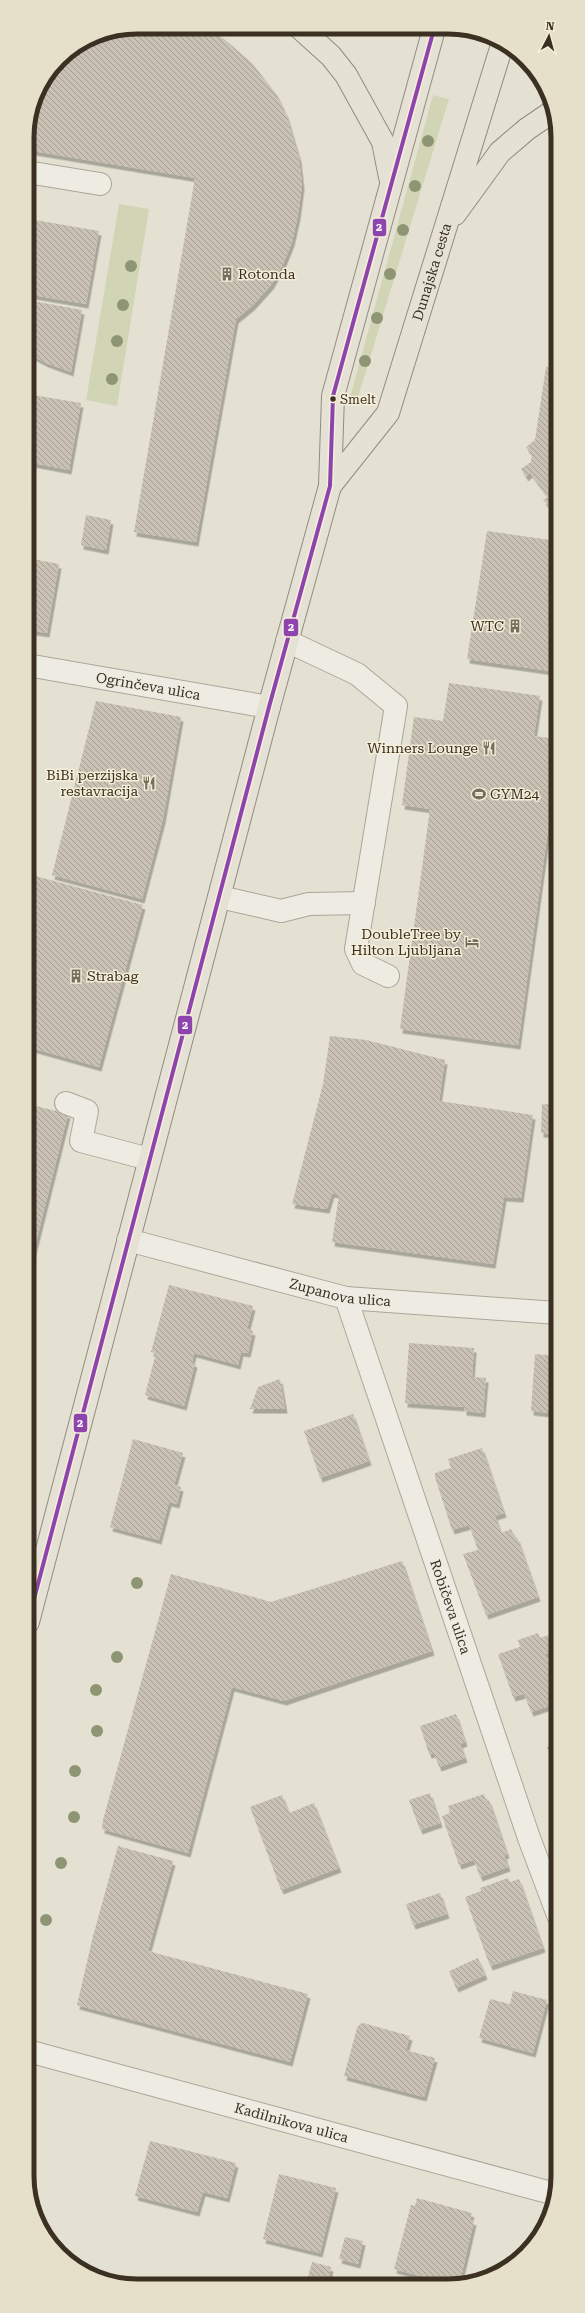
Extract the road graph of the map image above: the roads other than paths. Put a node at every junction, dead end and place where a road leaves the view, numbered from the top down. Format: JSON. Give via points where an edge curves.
{"nodes":[{"id":1,"x":307,"y":34,"type":"edge"},
{"id":2,"x":433,"y":34,"type":"edge"},
{"id":3,"x":501,"y":49,"type":"edge"},
{"id":4,"x":548,"y":115,"type":"edge"},
{"id":5,"x":34,"y":173,"type":"edge"},
{"id":6,"x":391,"y":181,"type":"junction"},
{"id":7,"x":100,"y":184,"type":"dead end"},
{"id":8,"x":445,"y":227,"type":"junction"},
{"id":9,"x":330,"y":486,"type":"junction"},
{"id":10,"x":287,"y":641,"type":"junction"},
{"id":11,"x":34,"y":666,"type":"edge"},
{"id":12,"x":269,"y":707,"type":"junction"},
{"id":13,"x":220,"y":897,"type":"junction"},
{"id":14,"x":364,"y":903,"type":"junction"},
{"id":15,"x":388,"y":976,"type":"dead end"},
{"id":16,"x":66,"y":1103,"type":"dead end"},
{"id":17,"x":149,"y":1159,"type":"junction"},
{"id":18,"x":128,"y":1240,"type":"junction"},
{"id":19,"x":346,"y":1298,"type":"junction"},
{"id":20,"x":551,"y":1313,"type":"edge"},
{"id":21,"x":34,"y":1599,"type":"edge"},
{"id":22,"x":551,"y":1895,"type":"edge"},
{"id":23,"x":34,"y":2054,"type":"edge"},
{"id":24,"x":549,"y":2193,"type":"edge"}],
"edges":[{"from":1,"to":6,"type":"main road","via":[[331,56],[346,75],[383,142]]},
{"from":2,"to":6,"type":"main road","name":"Dunajska cesta"},
{"from":3,"to":8,"type":"main road","name":"Dunajska cesta"},
{"from":4,"to":8,"type":"main road","via":[[527,128],[500,152]]},
{"from":5,"to":7,"type":"street"},
{"from":6,"to":9,"type":"main road","name":"Dunajska cesta","via":[[332,396]]},
{"from":8,"to":9,"type":"main road","name":"Dunajska cesta","via":[[388,413]]},
{"from":9,"to":10,"type":"main road","name":"Dunajska cesta"},
{"from":10,"to":12,"type":"main road","name":"Dunajska cesta"},
{"from":10,"to":14,"type":"street","via":[[357,674],[396,706]]},
{"from":11,"to":12,"type":"street","name":"Ogrinčeva ulica"},
{"from":12,"to":13,"type":"main road","name":"Dunajska cesta"},
{"from":13,"to":14,"type":"street","via":[[281,911],[309,904]]},
{"from":13,"to":17,"type":"main road","name":"Dunajska cesta"},
{"from":14,"to":15,"type":"street","via":[[356,949],[363,964]]},
{"from":16,"to":17,"type":"street","via":[[87,1111],[81,1141]]},
{"from":17,"to":18,"type":"main road","name":"Dunajska cesta"},
{"from":18,"to":19,"type":"street","name":"Zupanova ulica"},
{"from":18,"to":21,"type":"main road","name":"Dunajska cesta"},
{"from":19,"to":20,"type":"street","name":"Zupanova ulica"},
{"from":19,"to":22,"type":"street","name":"Robičeva ulica"},
{"from":23,"to":24,"type":"street","name":"Kadilnikova ulica"}]}
